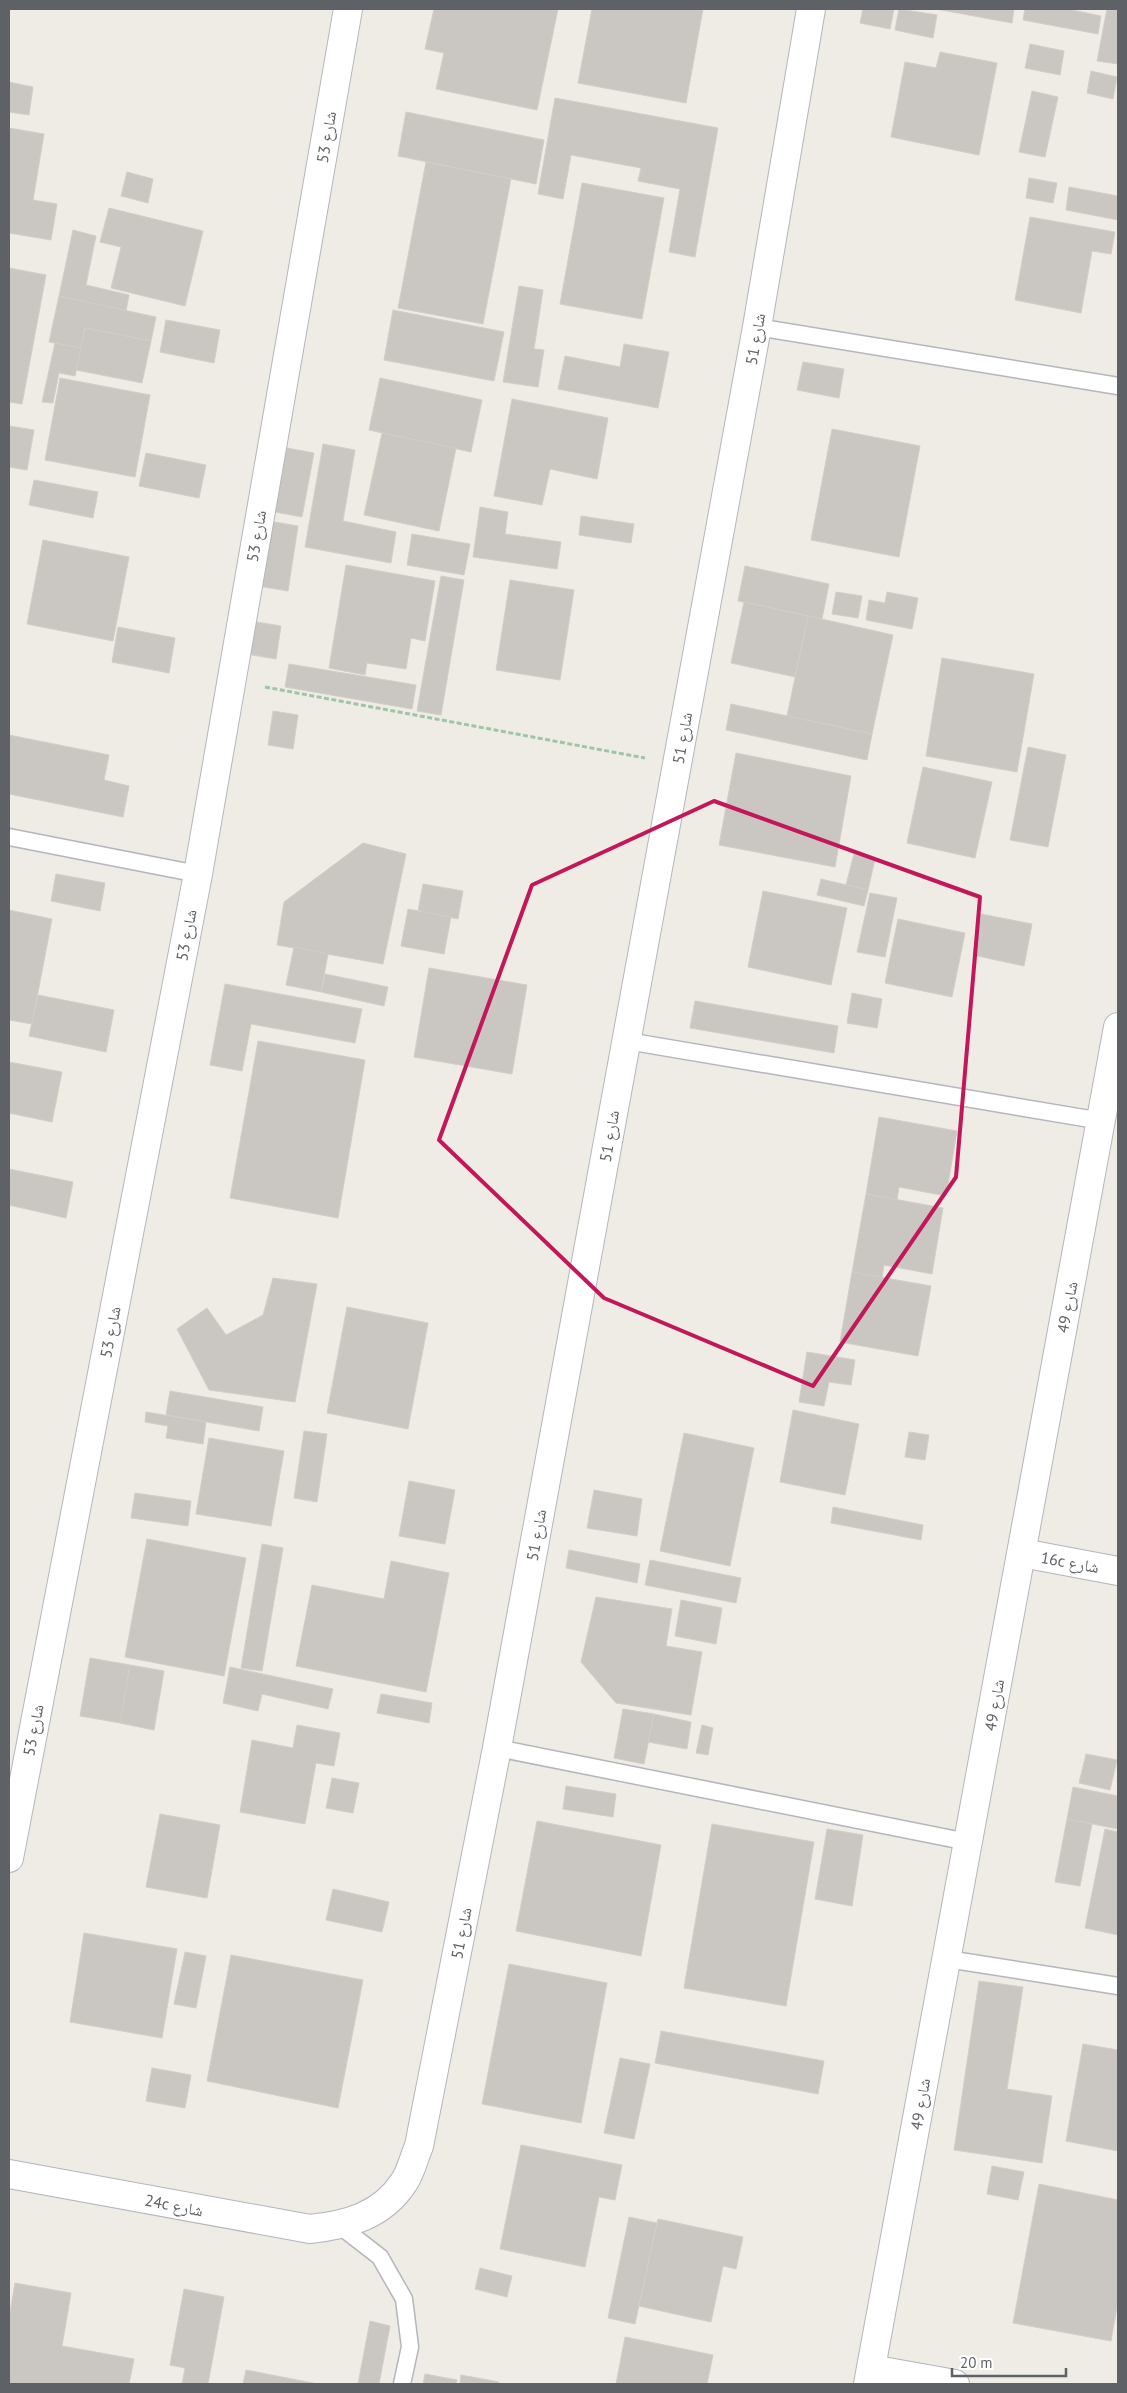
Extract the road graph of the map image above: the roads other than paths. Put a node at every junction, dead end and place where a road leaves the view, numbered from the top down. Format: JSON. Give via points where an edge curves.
{"nodes":[{"id":1,"x":348,"y":9,"type":"edge"},
{"id":2,"x":811,"y":9,"type":"edge"},
{"id":3,"x":757,"y":327,"type":"junction"},
{"id":4,"x":1118,"y":386,"type":"edge"},
{"id":5,"x":9,"y":837,"type":"edge"},
{"id":6,"x":198,"y":874,"type":"junction"},
{"id":7,"x":1118,"y":1026,"type":"edge"},
{"id":8,"x":627,"y":1041,"type":"junction"},
{"id":9,"x":1113,"y":1087,"type":"edge"},
{"id":10,"x":1102,"y":1122,"type":"junction"},
{"id":11,"x":1022,"y":1553,"type":"junction"},
{"id":12,"x":1118,"y":1571,"type":"edge"},
{"id":13,"x":498,"y":1748,"type":"junction"},
{"id":14,"x":968,"y":1842,"type":"junction"},
{"id":15,"x":9,"y":1858,"type":"edge"},
{"id":16,"x":947,"y":1959,"type":"junction"},
{"id":17,"x":1118,"y":1986,"type":"edge"},
{"id":18,"x":9,"y":2174,"type":"edge"},
{"id":19,"x":340,"y":2226,"type":"junction"},
{"id":20,"x":870,"y":2377,"type":"edge"},
{"id":21,"x":402,"y":2384,"type":"edge"},
{"id":22,"x":955,"y":2384,"type":"edge"}],
"edges":[{"from":1,"to":6,"type":"street","name":"شارع 53"},
{"from":2,"to":3,"type":"street","name":"شارع 51"},
{"from":3,"to":4,"type":"lane"},
{"from":3,"to":8,"type":"street","name":"شارع 51"},
{"from":5,"to":6,"type":"lane"},
{"from":6,"to":15,"type":"street","name":"شارع 53"},
{"from":7,"to":9,"type":"street","name":"شارع 49"},
{"from":8,"to":10,"type":"lane"},
{"from":8,"to":13,"type":"street","name":"شارع 51"},
{"from":9,"to":10,"type":"street","name":"شارع 49"},
{"from":10,"to":11,"type":"street","name":"شارع 49"},
{"from":11,"to":12,"type":"street","name":"16c شارع"},
{"from":11,"to":14,"type":"street","name":"شارع 49"},
{"from":13,"to":14,"type":"lane"},
{"from":13,"to":19,"type":"street","name":"شارع 51","via":[[419,2146],[404,2182],[377,2210]]},
{"from":14,"to":16,"type":"street","name":"شارع 49"},
{"from":16,"to":17,"type":"lane"},
{"from":16,"to":20,"type":"street","name":"شارع 49"},
{"from":18,"to":19,"type":"street","name":"24c شارع","via":[[285,2226],[310,2229]]},
{"from":19,"to":21,"type":"lane","via":[[380,2257],[404,2299],[410,2346]]},
{"from":20,"to":22,"type":"street"}]}
